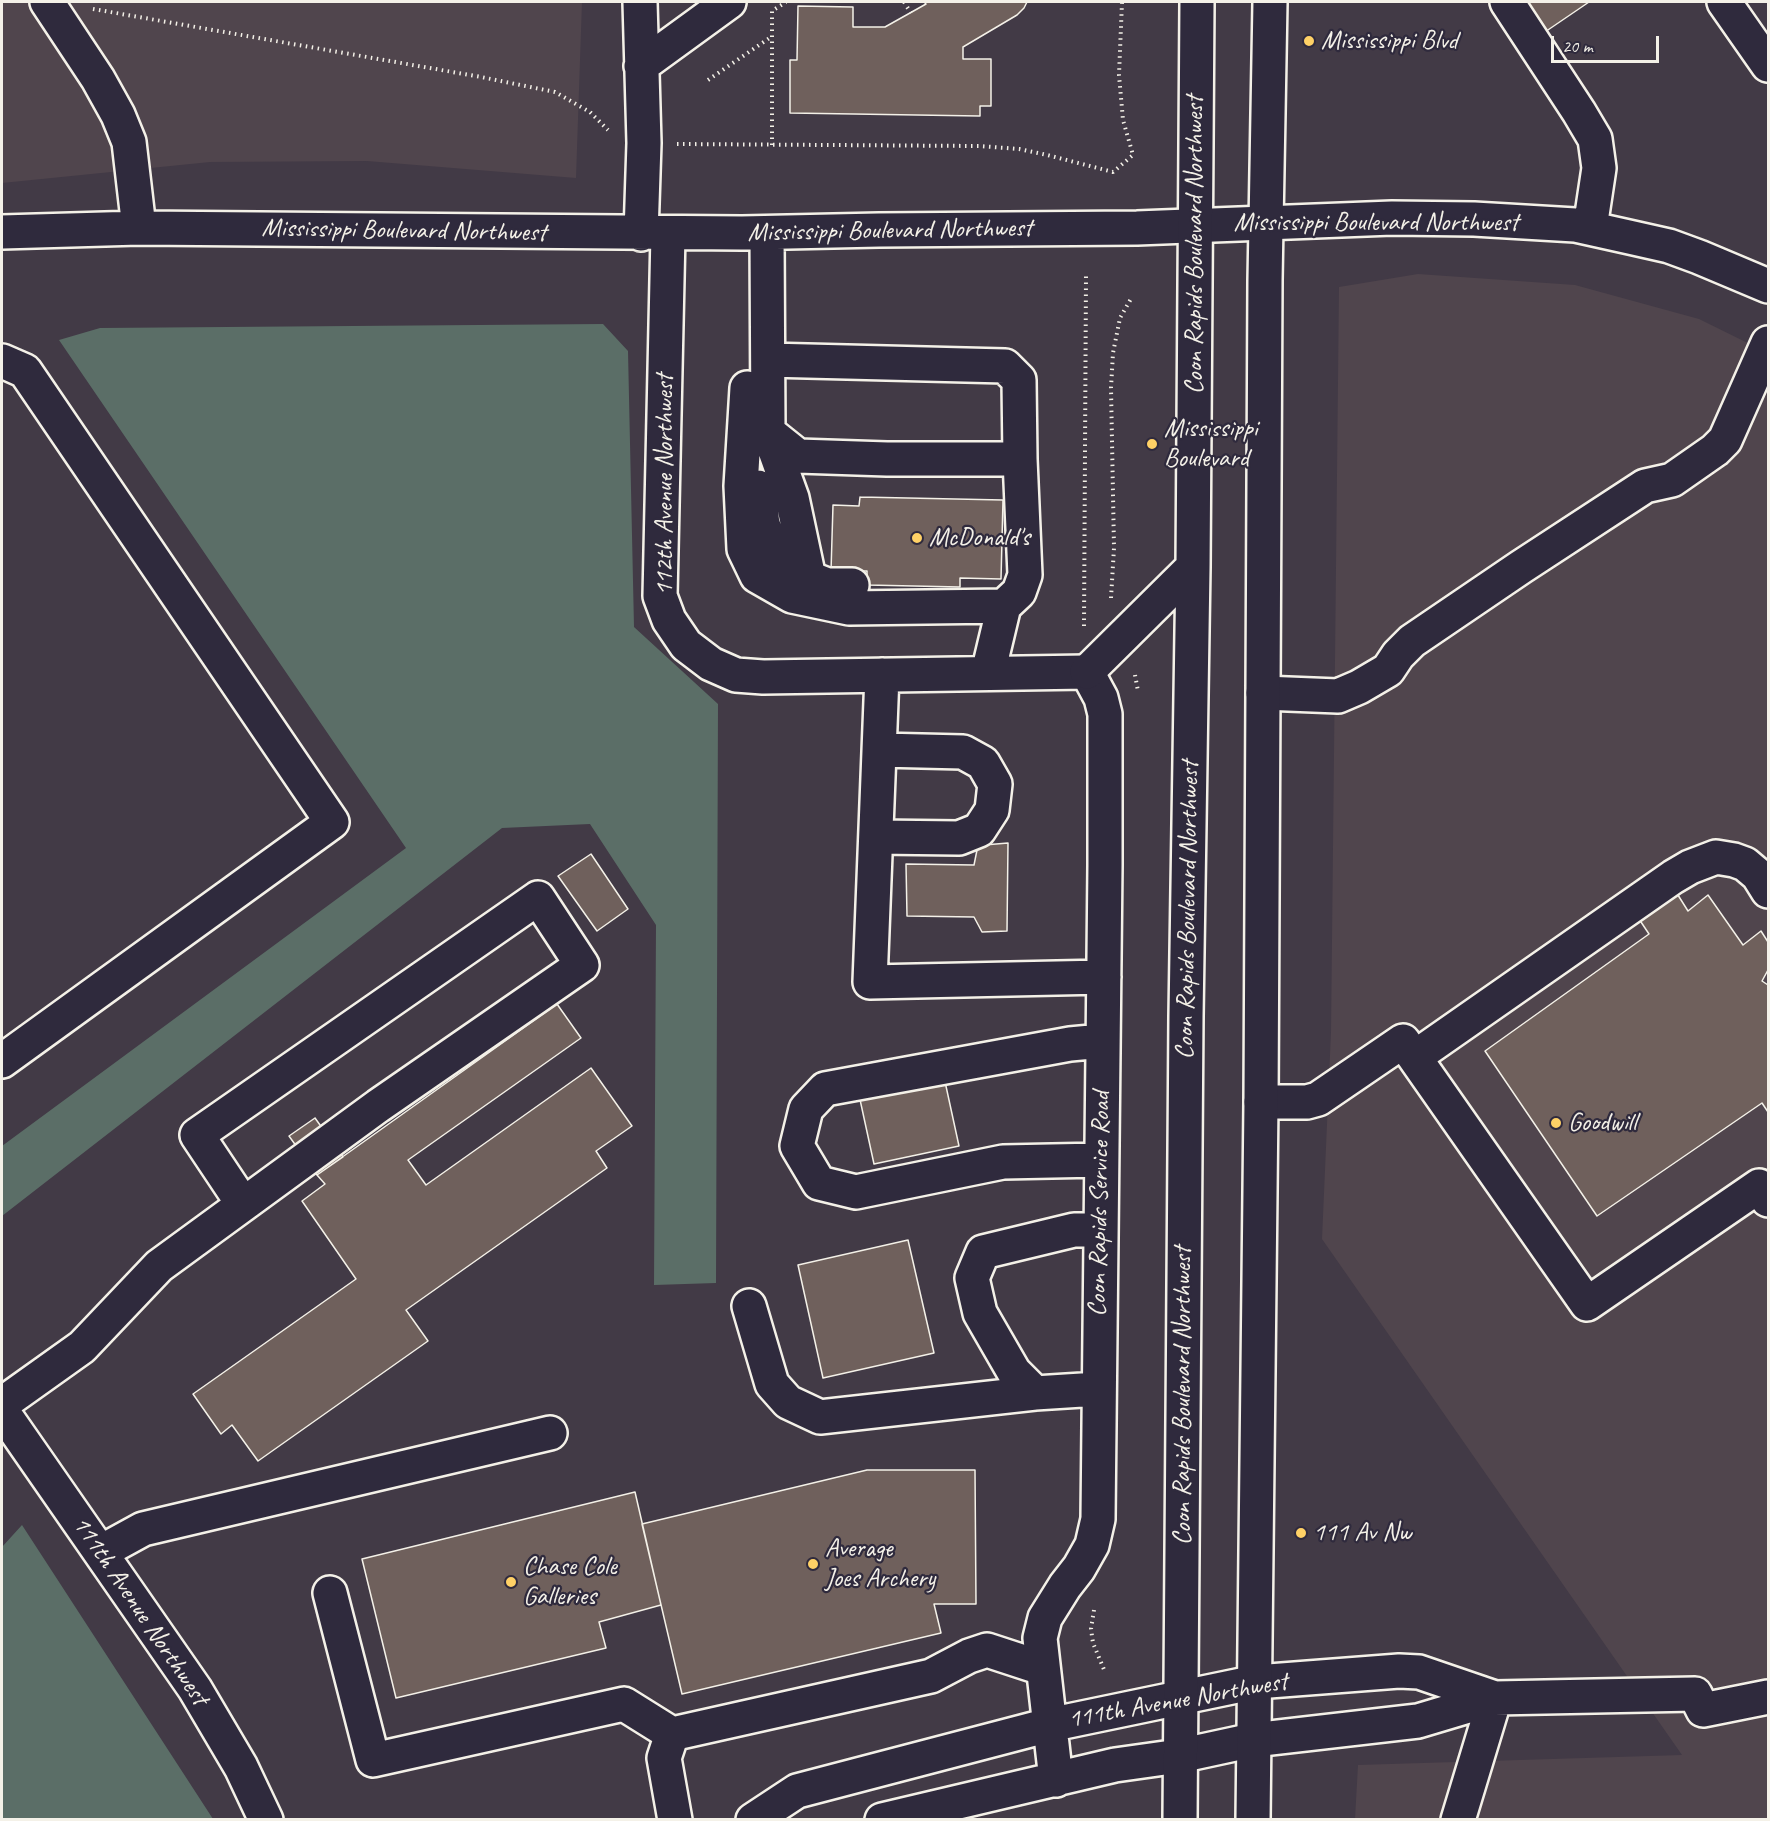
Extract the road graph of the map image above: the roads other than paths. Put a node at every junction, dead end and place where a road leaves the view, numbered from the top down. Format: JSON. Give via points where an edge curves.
{"nodes":[{"id":1,"x":640,"y":2,"type":"edge"},
{"id":2,"x":729,"y":2,"type":"edge"},
{"id":3,"x":1197,"y":2,"type":"edge"},
{"id":4,"x":1270,"y":2,"type":"edge"},
{"id":5,"x":1507,"y":2,"type":"edge"},
{"id":6,"x":1724,"y":2,"type":"edge"},
{"id":7,"x":54,"y":13,"type":"edge"},
{"id":8,"x":1768,"y":65,"type":"edge"},
{"id":9,"x":641,"y":66,"type":"junction"},
{"id":10,"x":1267,"y":222,"type":"junction"},
{"id":11,"x":1194,"y":226,"type":"junction"},
{"id":12,"x":139,"y":228,"type":"junction"},
{"id":13,"x":1590,"y":228,"type":"junction"},
{"id":14,"x":2,"y":232,"type":"edge"},
{"id":15,"x":767,"y":233,"type":"junction"},
{"id":16,"x":655,"y":234,"type":"junction"},
{"id":17,"x":1768,"y":286,"type":"edge"},
{"id":18,"x":768,"y":302,"type":"junction"},
{"id":19,"x":1768,"y":343,"type":"edge"},
{"id":20,"x":768,"y":360,"type":"junction"},
{"id":21,"x":2,"y":361,"type":"edge"},
{"id":22,"x":768,"y":432,"type":"junction"},
{"id":23,"x":1020,"y":459,"type":"junction"},
{"id":24,"x":1193,"y":567,"type":"junction"},
{"id":25,"x":1025,"y":575,"type":"junction"},
{"id":26,"x":989,"y":606,"type":"junction"},
{"id":27,"x":1087,"y":672,"type":"junction"},
{"id":28,"x":988,"y":673,"type":"junction"},
{"id":29,"x":882,"y":675,"type":"junction"},
{"id":30,"x":1263,"y":693,"type":"junction"},
{"id":31,"x":880,"y":750,"type":"junction"},
{"id":32,"x":876,"y":837,"type":"junction"},
{"id":33,"x":1768,"y":891,"type":"edge"},
{"id":34,"x":1104,"y":977,"type":"junction"},
{"id":35,"x":1102,"y":1041,"type":"junction"},
{"id":36,"x":1415,"y":1058,"type":"junction"},
{"id":37,"x":2,"y":1061,"type":"edge"},
{"id":38,"x":1261,"y":1102,"type":"junction"},
{"id":39,"x":1101,"y":1160,"type":"junction"},
{"id":40,"x":1768,"y":1200,"type":"edge"},
{"id":41,"x":243,"y":1204,"type":"junction"},
{"id":42,"x":1100,"y":1230,"type":"junction"},
{"id":43,"x":749,"y":1306,"type":"dead end"},
{"id":44,"x":1098,"y":1389,"type":"junction"},
{"id":45,"x":1035,"y":1393,"type":"junction"},
{"id":46,"x":2,"y":1404,"type":"edge"},
{"id":47,"x":2,"y":1411,"type":"edge"},
{"id":48,"x":550,"y":1433,"type":"dead end"},
{"id":49,"x":101,"y":1552,"type":"junction"},
{"id":50,"x":330,"y":1593,"type":"dead end"},
{"id":51,"x":1042,"y":1668,"type":"junction"},
{"id":52,"x":1256,"y":1682,"type":"junction"},
{"id":53,"x":1768,"y":1697,"type":"edge"},
{"id":54,"x":1495,"y":1698,"type":"junction"},
{"id":55,"x":1181,"y":1699,"type":"junction"},
{"id":56,"x":1048,"y":1725,"type":"junction"},
{"id":57,"x":672,"y":1734,"type":"junction"},
{"id":58,"x":1253,"y":1740,"type":"junction"},
{"id":59,"x":1179,"y":1756,"type":"junction"},
{"id":60,"x":1056,"y":1780,"type":"junction"},
{"id":61,"x":266,"y":1820,"type":"edge"},
{"id":62,"x":675,"y":1820,"type":"edge"},
{"id":63,"x":753,"y":1820,"type":"edge"},
{"id":64,"x":882,"y":1820,"type":"edge"},
{"id":65,"x":1180,"y":1820,"type":"edge"},
{"id":66,"x":1253,"y":1820,"type":"edge"},
{"id":67,"x":1458,"y":1820,"type":"edge"}],
"edges":[{"from":1,"to":9,"type":"street","name":"112th Avenue Northwest"},
{"from":2,"to":9,"type":"street"},
{"from":3,"to":11,"type":"street","name":"Coon Rapids Boulevard Northwest"},
{"from":4,"to":10,"type":"street"},
{"from":5,"to":13,"type":"street","via":[[1595,139],[1599,168]]},
{"from":6,"to":8,"type":"street"},
{"from":7,"to":12,"type":"street","via":[[98,79],[129,142]]},
{"from":9,"to":16,"type":"street","name":"112th Avenue Northwest","via":[[644,143]]},
{"from":10,"to":11,"type":"street","name":"Mississippi Boulevard Northwest"},
{"from":10,"to":13,"type":"street","name":"Mississippi Boulevard Northwest","via":[[1474,219]]},
{"from":10,"to":30,"type":"street"},
{"from":11,"to":15,"type":"street","name":"Mississippi Boulevard Northwest"},
{"from":11,"to":24,"type":"street","name":"Coon Rapids Boulevard Northwest"},
{"from":12,"to":14,"type":"street","name":"Mississippi Boulevard Northwest"},
{"from":12,"to":16,"type":"street","name":"Mississippi Boulevard Northwest"},
{"from":13,"to":17,"type":"street","name":"Mississippi Boulevard Northwest","via":[[1669,246]]},
{"from":15,"to":16,"type":"street","name":"Mississippi Boulevard Northwest"},
{"from":15,"to":18,"type":"street"},
{"from":16,"to":29,"type":"street","name":"112th Avenue Northwest","via":[[660,596],[669,620],[687,645],[711,664],[736,675]]},
{"from":18,"to":20,"type":"street"},
{"from":18,"to":26,"type":"street","via":[[751,353],[741,486],[744,549],[757,576],[792,596],[849,608]]},
{"from":19,"to":30,"type":"street","via":[[1725,440],[1672,480],[1645,486],[1530,561],[1412,641],[1388,670],[1359,687],[1338,696]]},
{"from":20,"to":22,"type":"street"},
{"from":20,"to":23,"type":"street","via":[[1005,366],[1020,380]]},
{"from":21,"to":37,"type":"street","via":[[25,372],[332,822]]},
{"from":22,"to":23,"type":"street","via":[[798,456]]},
{"from":22,"to":25,"type":"street","via":[[792,498],[810,578],[827,585],[1003,590]]},
{"from":23,"to":25,"type":"street"},
{"from":24,"to":27,"type":"street"},
{"from":24,"to":55,"type":"street","name":"Coon Rapids Boulevard Northwest"},
{"from":25,"to":26,"type":"street","via":[[1019,592]]},
{"from":26,"to":28,"type":"street"},
{"from":27,"to":28,"type":"street","name":"112th Avenue Northwest"},
{"from":27,"to":34,"type":"street","name":"Coon Rapids Service Road","via":[[1105,714]]},
{"from":28,"to":29,"type":"street","name":"112th Avenue Northwest"},
{"from":29,"to":31,"type":"street"},
{"from":30,"to":38,"type":"street"},
{"from":31,"to":32,"type":"street"},
{"from":31,"to":32,"type":"street","via":[[963,752],[983,763],[994,784],[992,810],[979,830],[960,838]]},
{"from":32,"to":34,"type":"street","via":[[870,982]]},
{"from":33,"to":36,"type":"street","via":[[1758,875],[1734,860],[1716,857],[1690,867]]},
{"from":34,"to":35,"type":"street","name":"Coon Rapids Service Road"},
{"from":35,"to":39,"type":"street","name":"Coon Rapids Service Road"},
{"from":35,"to":39,"type":"street","via":[[825,1089],[806,1109],[797,1146],[819,1183],[856,1192],[1003,1161]]},
{"from":36,"to":38,"type":"street","via":[[1403,1041],[1318,1099]]},
{"from":36,"to":40,"type":"street","via":[[1587,1304],[1759,1186]]},
{"from":38,"to":52,"type":"street"},
{"from":39,"to":42,"type":"street","name":"Coon Rapids Service Road"},
{"from":41,"to":41,"type":"street","via":[[582,965],[538,898],[197,1135]]},
{"from":41,"to":46,"type":"street","via":[[159,1266],[82,1347]]},
{"from":42,"to":44,"type":"street","name":"Coon Rapids Service Road"},
{"from":42,"to":45,"type":"street","via":[[1074,1230],[983,1252],[972,1278],[980,1313],[1014,1372]]},
{"from":43,"to":45,"type":"street","via":[[772,1384],[788,1402],[820,1417]]},
{"from":44,"to":45,"type":"street"},
{"from":44,"to":51,"type":"street","name":"Coon Rapids Service Road","via":[[1098,1519],[1092,1545],[1045,1618],[1040,1638]]},
{"from":47,"to":49,"type":"street","name":"111th Avenue Northwest"},
{"from":48,"to":49,"type":"street","via":[[143,1529]]},
{"from":49,"to":61,"type":"street","name":"111th Avenue Northwest","via":[[195,1689],[241,1767]]},
{"from":50,"to":57,"type":"street","via":[[373,1760],[624,1704]]},
{"from":51,"to":56,"type":"street","name":"Coon Rapids Service Road"},
{"from":51,"to":57,"type":"street","via":[[987,1650],[931,1676]]},
{"from":52,"to":54,"type":"street","name":"111th Avenue Northwest","via":[[1419,1672]]},
{"from":52,"to":55,"type":"street","name":"111th Avenue Northwest"},
{"from":52,"to":58,"type":"street"},
{"from":53,"to":54,"type":"street","via":[[1703,1710],[1695,1694]]},
{"from":54,"to":58,"type":"street","name":"111th Avenue Northwest","via":[[1418,1721]]},
{"from":54,"to":67,"type":"street"},
{"from":55,"to":56,"type":"street","name":"111th Avenue Northwest"},
{"from":55,"to":59,"type":"street","name":"Coon Rapids Boulevard Northwest"},
{"from":56,"to":60,"type":"street","name":"Coon Rapids Service Road"},
{"from":56,"to":63,"type":"street","name":"111th Avenue Northwest","via":[[797,1791]]},
{"from":57,"to":62,"type":"street","via":[[664,1758]]},
{"from":58,"to":59,"type":"street","name":"111th Avenue Northwest"},
{"from":58,"to":66,"type":"street"},
{"from":59,"to":60,"type":"street","name":"111th Avenue Northwest","via":[[1115,1765]]},
{"from":59,"to":65,"type":"street","name":"Coon Rapids Boulevard Northwest"},
{"from":60,"to":64,"type":"street","name":"111th Avenue Northwest"}]}
